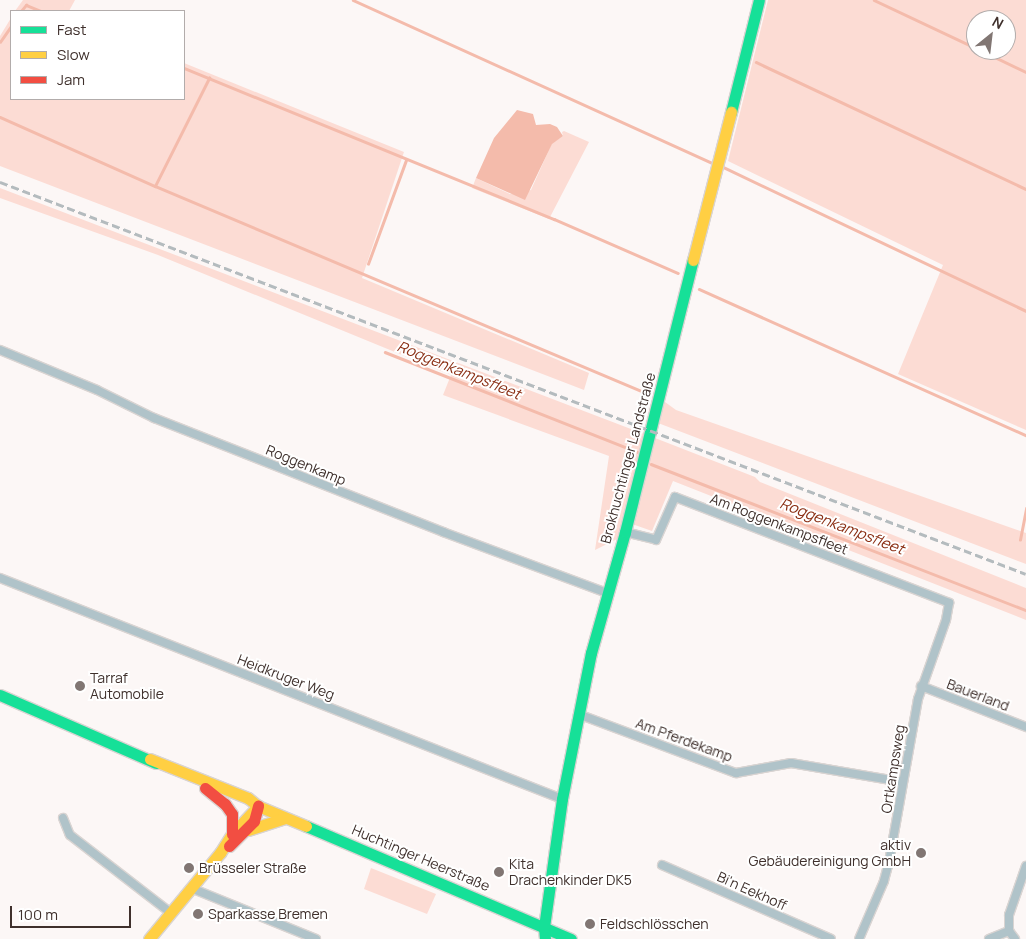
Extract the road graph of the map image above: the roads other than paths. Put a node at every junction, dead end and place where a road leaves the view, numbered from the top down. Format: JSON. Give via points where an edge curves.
{"nodes":[{"id":1,"x":759,"y":0,"type":"edge"},
{"id":2,"x":0,"y":350,"type":"edge"},
{"id":3,"x":625,"y":532,"type":"junction"},
{"id":4,"x":0,"y":578,"type":"edge"},
{"id":5,"x":607,"y":593,"type":"junction"},
{"id":6,"x":949,"y":603,"type":"joint"},
{"id":7,"x":921,"y":686,"type":"junction"},
{"id":8,"x":0,"y":695,"type":"edge"},
{"id":9,"x":578,"y":714,"type":"junction"},
{"id":10,"x":1026,"y":727,"type":"edge"},
{"id":11,"x":150,"y":759,"type":"junction"},
{"id":12,"x":902,"y":782,"type":"junction"},
{"id":13,"x":205,"y":788,"type":"junction"},
{"id":14,"x":562,"y":799,"type":"junction"},
{"id":15,"x":258,"y":806,"type":"junction"},
{"id":16,"x":63,"y":818,"type":"dead end"},
{"id":17,"x":285,"y":818,"type":"junction"},
{"id":18,"x":248,"y":830,"type":"junction"},
{"id":19,"x":232,"y":834,"type":"junction"},
{"id":20,"x":220,"y":853,"type":"junction"},
{"id":21,"x":662,"y":865,"type":"dead end"},
{"id":22,"x":1026,"y":866,"type":"edge"},
{"id":23,"x":191,"y":888,"type":"junction"},
{"id":24,"x":171,"y":912,"type":"junction"},
{"id":25,"x":1009,"y":931,"type":"junction"},
{"id":26,"x":544,"y":933,"type":"edge"},
{"id":27,"x":149,"y":939,"type":"edge"},
{"id":28,"x":316,"y":939,"type":"edge"},
{"id":29,"x":571,"y":939,"type":"edge"},
{"id":30,"x":831,"y":939,"type":"edge"},
{"id":31,"x":859,"y":939,"type":"edge"},
{"id":32,"x":989,"y":939,"type":"edge"},
{"id":33,"x":1015,"y":939,"type":"edge"}],
"edges":[{"from":1,"to":3,"type":"main road","name":"Brokhuchtinger Landstraße"},
{"from":2,"to":5,"type":"street","name":"Roggenkamp","via":[[97,390],[154,418]]},
{"from":3,"to":5,"type":"main road","name":"Brokhuchtinger Landstraße"},
{"from":3,"to":6,"type":"street","name":"Am Roggenkampsfleet","via":[[656,540],[675,497]]},
{"from":4,"to":14,"type":"street","name":"Heidkruger Weg"},
{"from":5,"to":9,"type":"main road","name":"Brokhuchtinger Landstraße"},
{"from":6,"to":7,"type":"street","name":"Ortkampsweg","via":[[946,620]]},
{"from":7,"to":10,"type":"street","name":"Bauerland"},
{"from":7,"to":12,"type":"street","name":"Ortkampsweg"},
{"from":8,"to":11,"type":"main road","name":"Huchtinger Heerstraße"},
{"from":9,"to":12,"type":"street","name":"Am Pferdekamp","via":[[736,773],[791,763]]},
{"from":9,"to":14,"type":"main road","name":"Brokhuchtinger Landstraße"},
{"from":11,"to":13,"type":"main road","name":"Huchtinger Heerstraße"},
{"from":11,"to":15,"type":"main road","name":"Huchtinger Heerstraße","via":[[248,798]]},
{"from":12,"to":31,"type":"street","name":"Ortkampsweg","via":[[884,881]]},
{"from":13,"to":15,"type":"main road","name":"Huchtinger Heerstraße","via":[[248,806]]},
{"from":13,"to":19,"type":"main road","via":[[232,814]]},
{"from":14,"to":26,"type":"main road","name":"Brokhuchtinger Landstraße"},
{"from":15,"to":17,"type":"main road","name":"Huchtinger Heerstraße"},
{"from":15,"to":18,"type":"main road"},
{"from":15,"to":19,"type":"main road"},
{"from":16,"to":24,"type":"street","via":[[70,835]]},
{"from":17,"to":18,"type":"main road"},
{"from":17,"to":26,"type":"main road","name":"Huchtinger Heerstraße"},
{"from":18,"to":20,"type":"main road"},
{"from":19,"to":20,"type":"main road"},
{"from":20,"to":23,"type":"main road"},
{"from":21,"to":30,"type":"street","name":"Bi'n Eekhoff"},
{"from":22,"to":25,"type":"street","via":[[1009,915]]},
{"from":23,"to":24,"type":"main road"},
{"from":23,"to":28,"type":"street"},
{"from":24,"to":27,"type":"main road"},
{"from":25,"to":32,"type":"street"},
{"from":25,"to":33,"type":"street"},
{"from":26,"to":29,"type":"main road","name":"Huchtinger Heerstraße"}]}
